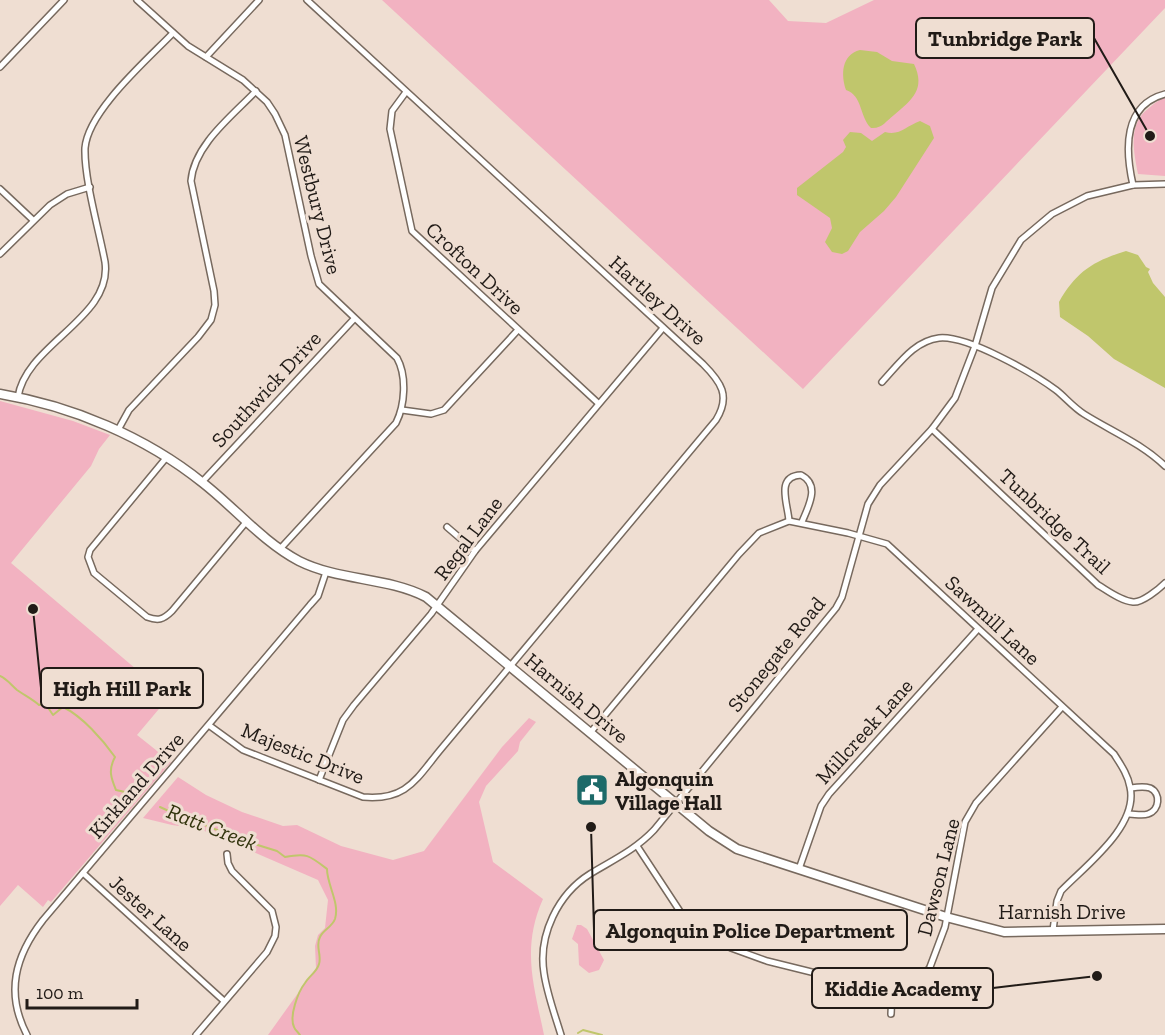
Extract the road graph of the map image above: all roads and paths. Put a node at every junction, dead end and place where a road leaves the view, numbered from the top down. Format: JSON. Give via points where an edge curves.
{"nodes":[{"id":1,"x":64,"y":0,"type":"edge"},
{"id":2,"x":137,"y":0,"type":"edge"},
{"id":3,"x":259,"y":0,"type":"edge"},
{"id":4,"x":307,"y":0,"type":"edge"},
{"id":5,"x":173,"y":33,"type":"junction"},
{"id":6,"x":206,"y":57,"type":"junction"},
{"id":7,"x":0,"y":67,"type":"edge"},
{"id":8,"x":256,"y":91,"type":"junction"},
{"id":9,"x":406,"y":92,"type":"junction"},
{"id":10,"x":1165,"y":94,"type":"edge"},
{"id":11,"x":1133,"y":184,"type":"junction"},
{"id":12,"x":1165,"y":184,"type":"edge"},
{"id":13,"x":90,"y":187,"type":"junction"},
{"id":14,"x":0,"y":189,"type":"edge"},
{"id":15,"x":33,"y":220,"type":"junction"},
{"id":16,"x":0,"y":254,"type":"edge"},
{"id":17,"x":354,"y":319,"type":"junction"},
{"id":18,"x":663,"y":328,"type":"junction"},
{"id":19,"x":517,"y":330,"type":"junction"},
{"id":20,"x":975,"y":346,"type":"junction"},
{"id":21,"x":882,"y":381,"type":"dead end"},
{"id":22,"x":0,"y":394,"type":"edge"},
{"id":23,"x":18,"y":397,"type":"junction"},
{"id":24,"x":598,"y":403,"type":"junction"},
{"id":25,"x":402,"y":410,"type":"junction"},
{"id":26,"x":932,"y":429,"type":"junction"},
{"id":27,"x":118,"y":430,"type":"junction"},
{"id":28,"x":166,"y":458,"type":"junction"},
{"id":29,"x":1165,"y":466,"type":"edge"},
{"id":30,"x":202,"y":482,"type":"junction"},
{"id":31,"x":247,"y":521,"type":"junction"},
{"id":32,"x":789,"y":521,"type":"junction"},
{"id":33,"x":802,"y":522,"type":"junction"},
{"id":34,"x":447,"y":527,"type":"dead end"},
{"id":35,"x":858,"y":537,"type":"junction"},
{"id":36,"x":280,"y":549,"type":"junction"},
{"id":37,"x":475,"y":551,"type":"junction"},
{"id":38,"x":326,"y":572,"type":"junction"},
{"id":39,"x":1165,"y":583,"type":"edge"},
{"id":40,"x":437,"y":605,"type":"junction"},
{"id":41,"x":978,"y":629,"type":"junction"},
{"id":42,"x":510,"y":666,"type":"junction"},
{"id":43,"x":1062,"y":707,"type":"junction"},
{"id":44,"x":210,"y":726,"type":"junction"},
{"id":45,"x":590,"y":733,"type":"junction"},
{"id":46,"x":319,"y":780,"type":"junction"},
{"id":47,"x":1131,"y":788,"type":"junction"},
{"id":48,"x":676,"y":803,"type":"junction"},
{"id":49,"x":1129,"y":814,"type":"junction"},
{"id":50,"x":637,"y":846,"type":"junction"},
{"id":51,"x":227,"y":854,"type":"dead end"},
{"id":52,"x":799,"y":870,"type":"junction"},
{"id":53,"x":83,"y":873,"type":"junction"},
{"id":54,"x":946,"y":917,"type":"junction"},
{"id":55,"x":1165,"y":929,"type":"edge"},
{"id":56,"x":1053,"y":930,"type":"junction"},
{"id":57,"x":892,"y":993,"type":"junction"},
{"id":58,"x":224,"y":1001,"type":"junction"},
{"id":59,"x":891,"y":1014,"type":"dead end"},
{"id":60,"x":27,"y":1035,"type":"edge"},
{"id":61,"x":196,"y":1035,"type":"edge"},
{"id":62,"x":561,"y":1035,"type":"edge"}],
"edges":[{"from":1,"to":7,"type":"street"},
{"from":2,"to":5,"type":"street","name":"Westbury Drive"},
{"from":3,"to":6,"type":"street"},
{"from":4,"to":9,"type":"street","name":"Hartley Drive"},
{"from":5,"to":6,"type":"street","name":"Westbury Drive"},
{"from":5,"to":13,"type":"street","via":[[96,118],[85,148]]},
{"from":6,"to":8,"type":"street","name":"Westbury Drive"},
{"from":8,"to":17,"type":"street","name":"Westbury Drive","via":[[275,114],[285,135],[316,277]]},
{"from":8,"to":27,"type":"street","via":[[204,146],[192,172],[214,291],[211,320],[129,410]]},
{"from":9,"to":18,"type":"street","name":"Hartley Drive"},
{"from":9,"to":19,"type":"street","name":"Crofton Drive","via":[[392,111],[390,129],[412,231]]},
{"from":10,"to":11,"type":"street","via":[[1156,96],[1137,112],[1130,129],[1128,149]]},
{"from":11,"to":12,"type":"street","name":"Stonegate Road"},
{"from":11,"to":20,"type":"street","name":"Stonegate Road","via":[[1087,196],[1052,214],[1021,240],[992,288]]},
{"from":13,"to":15,"type":"street","via":[[58,199]]},
{"from":13,"to":23,"type":"street","via":[[105,262],[104,284],[92,304],[26,375]]},
{"from":14,"to":15,"type":"street"},
{"from":15,"to":16,"type":"street"},
{"from":17,"to":25,"type":"street","name":"Westbury Drive","via":[[397,358],[403,377]]},
{"from":17,"to":30,"type":"street","name":"Southwick Drive"},
{"from":18,"to":24,"type":"street","name":"Regal Lane"},
{"from":18,"to":42,"type":"street","name":"Hartley Drive","via":[[715,376],[723,397],[720,413]]},
{"from":19,"to":24,"type":"street","name":"Crofton Drive"},
{"from":19,"to":25,"type":"street","via":[[444,410],[430,414]]},
{"from":20,"to":21,"type":"street","via":[[941,338],[924,342]]},
{"from":20,"to":26,"type":"street","name":"Stonegate Road","via":[[955,398]]},
{"from":20,"to":29,"type":"street","via":[[1027,370],[1082,413],[1154,455]]},
{"from":22,"to":23,"type":"street","name":"Harnish Drive"},
{"from":23,"to":27,"type":"street","name":"Harnish Drive"},
{"from":24,"to":37,"type":"street","name":"Regal Lane"},
{"from":25,"to":36,"type":"street","via":[[390,431]]},
{"from":26,"to":35,"type":"street","name":"Stonegate Road","via":[[880,485],[868,504]]},
{"from":26,"to":39,"type":"street","name":"Tunbridge Trail","via":[[1098,585],[1132,602]]},
{"from":27,"to":28,"type":"street","name":"Harnish Drive"},
{"from":28,"to":30,"type":"street","name":"Harnish Drive"},
{"from":28,"to":31,"type":"street","via":[[88,557],[94,573],[147,617],[157,621],[165,618]]},
{"from":30,"to":31,"type":"street","name":"Harnish Drive"},
{"from":31,"to":36,"type":"street","name":"Harnish Drive"},
{"from":32,"to":33,"type":"street","name":"Sawmill Lane"},
{"from":32,"to":33,"type":"street","via":[[784,488],[791,477],[801,475],[810,481],[813,491]]},
{"from":32,"to":45,"type":"street","name":"Sawmill Lane","via":[[770,527],[753,539]]},
{"from":33,"to":35,"type":"street","name":"Sawmill Lane"},
{"from":34,"to":37,"type":"street"},
{"from":35,"to":41,"type":"street","name":"Sawmill Lane","via":[[887,544]]},
{"from":35,"to":48,"type":"street","name":"Stonegate Road","via":[[836,608]]},
{"from":36,"to":38,"type":"street","name":"Harnish Drive"},
{"from":37,"to":40,"type":"street","name":"Regal Lane"},
{"from":38,"to":40,"type":"street","name":"Harnish Drive","via":[[412,590]]},
{"from":38,"to":44,"type":"street","name":"Kirkland Drive","via":[[318,596]]},
{"from":40,"to":42,"type":"street","name":"Harnish Drive"},
{"from":40,"to":46,"type":"street","name":"Regal Lane","via":[[348,713]]},
{"from":41,"to":43,"type":"street","name":"Sawmill Lane"},
{"from":41,"to":52,"type":"street","name":"Millcreek Lane","via":[[828,794]]},
{"from":42,"to":45,"type":"street","name":"Harnish Drive"},
{"from":42,"to":46,"type":"street","name":"Majestic Drive","via":[[405,790],[392,796],[363,797]]},
{"from":43,"to":47,"type":"street","name":"Sawmill Lane","via":[[1114,754]]},
{"from":43,"to":54,"type":"street","name":"Dawson Lane","via":[[976,803],[965,822]]},
{"from":44,"to":46,"type":"street","name":"Majestic Drive","via":[[243,750]]},
{"from":44,"to":53,"type":"street","name":"Kirkland Drive"},
{"from":45,"to":48,"type":"street","name":"Harnish Drive"},
{"from":47,"to":49,"type":"street","name":"Sawmill Lane"},
{"from":47,"to":49,"type":"street","via":[[1152,789],[1158,802],[1150,813]]},
{"from":48,"to":50,"type":"street","name":"Stonegate Road"},
{"from":48,"to":52,"type":"street","name":"Harnish Drive","via":[[737,849]]},
{"from":49,"to":56,"type":"street","via":[[1110,841],[1061,891]]},
{"from":50,"to":57,"type":"street","via":[[692,926],[731,948],[767,961]]},
{"from":50,"to":62,"type":"street","name":"Stonegate Road","via":[[578,884],[562,900],[549,926],[543,951],[544,974]]},
{"from":51,"to":58,"type":"street","via":[[232,871],[272,912],[276,927],[273,944]]},
{"from":52,"to":54,"type":"street","name":"Harnish Drive"},
{"from":53,"to":58,"type":"street","name":"Jester Lane"},
{"from":53,"to":60,"type":"street","name":"Kirkland Drive","via":[[21,953],[15,999]]},
{"from":54,"to":56,"type":"street","name":"Harnish Drive","via":[[1004,932]]},
{"from":54,"to":57,"type":"street","name":"Dawson Lane","via":[[930,967],[920,984]]},
{"from":55,"to":56,"type":"street","name":"Harnish Drive"},
{"from":57,"to":59,"type":"street"},
{"from":58,"to":61,"type":"street"}]}
